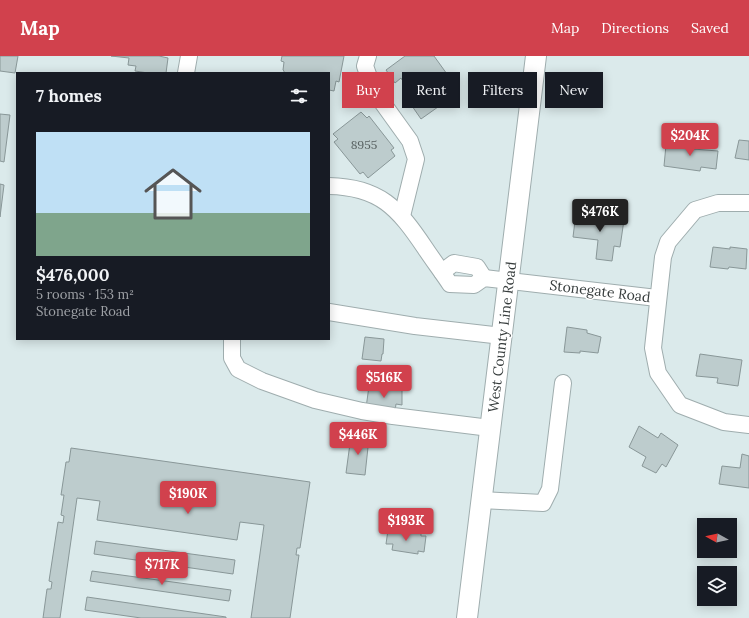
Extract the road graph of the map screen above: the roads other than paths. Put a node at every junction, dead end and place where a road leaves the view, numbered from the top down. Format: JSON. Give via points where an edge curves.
{"nodes":[{"id":1,"x":189,"y":56,"type":"edge"},
{"id":2,"x":368,"y":56,"type":"edge"},
{"id":3,"x":536,"y":56,"type":"edge"},
{"id":4,"x":186,"y":72,"type":"edge"},
{"id":5,"x":330,"y":186,"type":"edge"},
{"id":6,"x":749,"y":203,"type":"edge"},
{"id":7,"x":402,"y":216,"type":"junction"},
{"id":8,"x":509,"y":281,"type":"junction"},
{"id":9,"x":657,"y":298,"type":"junction"},
{"id":10,"x":330,"y":312,"type":"edge"},
{"id":11,"x":502,"y":336,"type":"junction"},
{"id":12,"x":232,"y":340,"type":"edge"},
{"id":13,"x":563,"y":383,"type":"dead end"},
{"id":14,"x":749,"y":425,"type":"edge"},
{"id":15,"x":490,"y":428,"type":"junction"},
{"id":16,"x":481,"y":500,"type":"junction"},
{"id":17,"x":467,"y":618,"type":"edge"}],
"edges":[{"from":1,"to":4,"type":"street"},
{"from":2,"to":7,"type":"street","via":[[365,66],[374,91],[410,141],[416,159]]},
{"from":3,"to":8,"type":"main road","name":"West County Line Road"},
{"from":5,"to":7,"type":"street","name":"Stonegate Road","via":[[367,192]]},
{"from":6,"to":9,"type":"street","name":"Stonegate Road","via":[[718,203],[695,210],[668,242],[663,257]]},
{"from":7,"to":8,"type":"street","name":"Stonegate Road","via":[[450,284],[474,285],[484,278]]},
{"from":8,"to":9,"type":"street","name":"Stonegate Road"},
{"from":8,"to":11,"type":"main road","name":"West County Line Road"},
{"from":9,"to":14,"type":"street","via":[[653,348],[658,373],[680,405],[724,422]]},
{"from":10,"to":11,"type":"street","via":[[415,326]]},
{"from":11,"to":15,"type":"main road","name":"West County Line Road"},
{"from":12,"to":15,"type":"street","via":[[232,358],[238,369],[262,381],[315,400],[393,416]]},
{"from":13,"to":16,"type":"street","via":[[550,489],[543,504]]},
{"from":15,"to":16,"type":"main road","name":"West County Line Road"},
{"from":16,"to":17,"type":"main road","name":"West County Line Road"}]}
